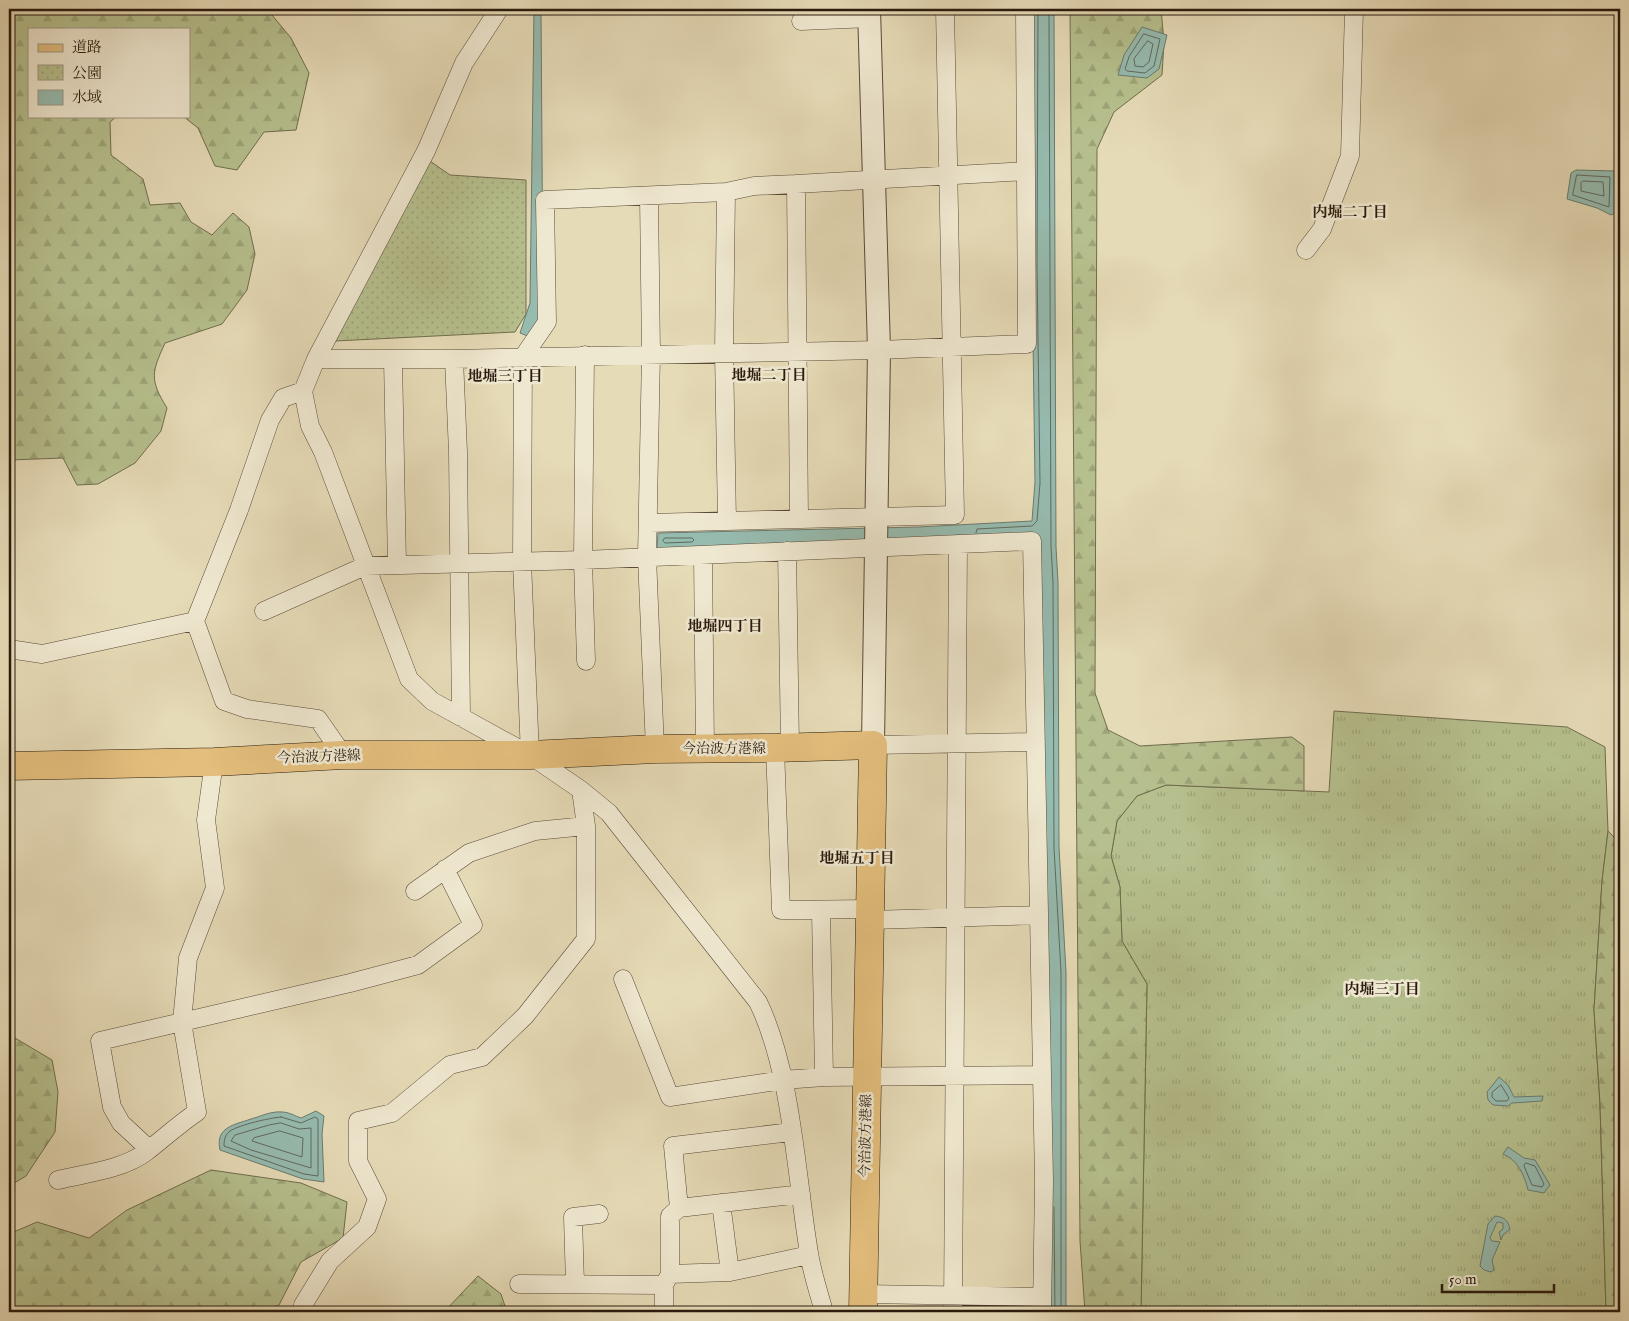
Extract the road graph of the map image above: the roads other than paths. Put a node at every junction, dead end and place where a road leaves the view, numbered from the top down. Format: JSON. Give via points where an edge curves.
{"nodes":[{"id":1,"x":499,"y":9,"type":"edge"},
{"id":2,"x":945,"y":9,"type":"edge"},
{"id":3,"x":1025,"y":9,"type":"edge"},
{"id":4,"x":1354,"y":9,"type":"edge"},
{"id":5,"x":873,"y":11,"type":"edge"},
{"id":6,"x":801,"y":21,"type":"dead end"},
{"id":7,"x":1025,"y":171,"type":"junction"},
{"id":8,"x":950,"y":176,"type":"junction"},
{"id":9,"x":876,"y":179,"type":"junction"},
{"id":10,"x":796,"y":184,"type":"junction"},
{"id":11,"x":726,"y":192,"type":"junction"},
{"id":12,"x":649,"y":197,"type":"junction"},
{"id":13,"x":1306,"y":250,"type":"dead end"},
{"id":14,"x":951,"y":346,"type":"junction"},
{"id":15,"x":879,"y":350,"type":"junction"},
{"id":16,"x":798,"y":351,"type":"junction"},
{"id":17,"x":724,"y":352,"type":"junction"},
{"id":18,"x":650,"y":353,"type":"junction"},
{"id":19,"x":585,"y":355,"type":"junction"},
{"id":20,"x":523,"y":357,"type":"junction"},
{"id":21,"x":316,"y":359,"type":"junction"},
{"id":22,"x":393,"y":359,"type":"junction"},
{"id":23,"x":454,"y":359,"type":"junction"},
{"id":24,"x":303,"y":391,"type":"junction"},
{"id":25,"x":875,"y":518,"type":"junction"},
{"id":26,"x":799,"y":519,"type":"junction"},
{"id":27,"x":727,"y":521,"type":"junction"},
{"id":28,"x":649,"y":523,"type":"junction"},
{"id":29,"x":958,"y":544,"type":"junction"},
{"id":30,"x":876,"y":547,"type":"junction"},
{"id":31,"x":786,"y":551,"type":"junction"},
{"id":32,"x":703,"y":555,"type":"junction"},
{"id":33,"x":647,"y":557,"type":"junction"},
{"id":34,"x":584,"y":560,"type":"junction"},
{"id":35,"x":522,"y":562,"type":"junction"},
{"id":36,"x":459,"y":564,"type":"junction"},
{"id":37,"x":397,"y":565,"type":"junction"},
{"id":38,"x":365,"y":566,"type":"junction"},
{"id":39,"x":264,"y":611,"type":"dead end"},
{"id":40,"x":195,"y":621,"type":"junction"},
{"id":41,"x":9,"y":649,"type":"edge"},
{"id":42,"x":586,"y":661,"type":"dead end"},
{"id":43,"x":461,"y":716,"type":"junction"},
{"id":44,"x":1036,"y":742,"type":"junction"},
{"id":45,"x":956,"y":743,"type":"junction"},
{"id":46,"x":873,"y":745,"type":"junction"},
{"id":47,"x":782,"y":748,"type":"junction"},
{"id":48,"x":655,"y":749,"type":"junction"},
{"id":49,"x":706,"y":749,"type":"junction"},
{"id":50,"x":530,"y":754,"type":"junction"},
{"id":51,"x":343,"y":755,"type":"junction"},
{"id":52,"x":214,"y":762,"type":"junction"},
{"id":53,"x":9,"y":766,"type":"edge"},
{"id":54,"x":581,"y":790,"type":"junction"},
{"id":55,"x":586,"y":826,"type":"junction"},
{"id":56,"x":445,"y":869,"type":"junction"},
{"id":57,"x":415,"y":891,"type":"dead end"},
{"id":58,"x":821,"y":911,"type":"junction"},
{"id":59,"x":870,"y":914,"type":"junction"},
{"id":60,"x":1039,"y":914,"type":"junction"},
{"id":61,"x":956,"y":916,"type":"junction"},
{"id":62,"x":623,"y":978,"type":"dead end"},
{"id":63,"x":182,"y":1022,"type":"junction"},
{"id":64,"x":1042,"y":1075,"type":"junction"},
{"id":65,"x":824,"y":1077,"type":"junction"},
{"id":66,"x":955,"y":1077,"type":"junction"},
{"id":67,"x":867,"y":1078,"type":"junction"},
{"id":68,"x":783,"y":1080,"type":"junction"},
{"id":69,"x":791,"y":1132,"type":"junction"},
{"id":70,"x":149,"y":1149,"type":"junction"},
{"id":71,"x":58,"y":1180,"type":"dead end"},
{"id":72,"x":801,"y":1194,"type":"junction"},
{"id":73,"x":721,"y":1203,"type":"junction"},
{"id":74,"x":679,"y":1208,"type":"junction"},
{"id":75,"x":599,"y":1214,"type":"dead end"},
{"id":76,"x":809,"y":1255,"type":"junction"},
{"id":77,"x":730,"y":1272,"type":"junction"},
{"id":78,"x":667,"y":1280,"type":"junction"},
{"id":79,"x":519,"y":1284,"type":"dead end"},
{"id":80,"x":575,"y":1284,"type":"junction"},
{"id":81,"x":863,"y":1303,"type":"edge"},
{"id":82,"x":302,"y":1304,"type":"dead end"},
{"id":83,"x":953,"y":1304,"type":"edge"},
{"id":84,"x":1042,"y":1305,"type":"edge"},
{"id":85,"x":664,"y":1312,"type":"edge"},
{"id":86,"x":824,"y":1312,"type":"edge"}],
"edges":[{"from":1,"to":21,"type":"street","via":[[464,63],[426,151]]},
{"from":2,"to":8,"type":"street"},
{"from":3,"to":7,"type":"street"},
{"from":4,"to":13,"type":"street","via":[[1350,156],[1322,229]]},
{"from":5,"to":6,"type":"street"},
{"from":5,"to":9,"type":"street"},
{"from":7,"to":8,"type":"street"},
{"from":7,"to":14,"type":"street","via":[[1027,344]]},
{"from":8,"to":9,"type":"street"},
{"from":8,"to":14,"type":"street"},
{"from":9,"to":10,"type":"street"},
{"from":9,"to":15,"type":"street"},
{"from":10,"to":11,"type":"street","via":[[754,186]]},
{"from":10,"to":16,"type":"street"},
{"from":11,"to":12,"type":"street"},
{"from":11,"to":17,"type":"street"},
{"from":12,"to":18,"type":"street"},
{"from":12,"to":20,"type":"street","via":[[545,200],[547,322]]},
{"from":14,"to":15,"type":"street"},
{"from":14,"to":25,"type":"street","via":[[955,515]]},
{"from":15,"to":16,"type":"street"},
{"from":15,"to":25,"type":"street"},
{"from":16,"to":17,"type":"street"},
{"from":16,"to":26,"type":"street"},
{"from":17,"to":18,"type":"street"},
{"from":17,"to":27,"type":"street"},
{"from":18,"to":19,"type":"street"},
{"from":18,"to":28,"type":"street"},
{"from":19,"to":20,"type":"street"},
{"from":19,"to":34,"type":"street"},
{"from":20,"to":23,"type":"street"},
{"from":20,"to":35,"type":"street"},
{"from":21,"to":22,"type":"street"},
{"from":21,"to":24,"type":"street"},
{"from":22,"to":23,"type":"street"},
{"from":22,"to":37,"type":"street"},
{"from":23,"to":36,"type":"street"},
{"from":24,"to":38,"type":"street","via":[[310,426],[323,452]]},
{"from":24,"to":40,"type":"street","via":[[283,398],[270,420]]},
{"from":25,"to":26,"type":"street"},
{"from":25,"to":30,"type":"street"},
{"from":26,"to":27,"type":"street"},
{"from":27,"to":28,"type":"street"},
{"from":28,"to":33,"type":"street"},
{"from":29,"to":30,"type":"street"},
{"from":29,"to":44,"type":"street","via":[[1032,541]]},
{"from":29,"to":45,"type":"street"},
{"from":30,"to":31,"type":"street"},
{"from":30,"to":46,"type":"street"},
{"from":31,"to":32,"type":"street"},
{"from":31,"to":47,"type":"street"},
{"from":32,"to":33,"type":"street"},
{"from":32,"to":49,"type":"street"},
{"from":33,"to":34,"type":"street"},
{"from":33,"to":48,"type":"street"},
{"from":34,"to":35,"type":"street"},
{"from":34,"to":42,"type":"street"},
{"from":35,"to":36,"type":"street"},
{"from":35,"to":50,"type":"street"},
{"from":36,"to":37,"type":"street"},
{"from":36,"to":43,"type":"street"},
{"from":37,"to":38,"type":"street"},
{"from":38,"to":39,"type":"street"},
{"from":38,"to":43,"type":"street","via":[[409,679],[432,701]]},
{"from":40,"to":41,"type":"street","via":[[42,654]]},
{"from":40,"to":51,"type":"street","via":[[224,701],[247,709],[318,719]]},
{"from":43,"to":50,"type":"street"},
{"from":44,"to":45,"type":"street"},
{"from":44,"to":60,"type":"street"},
{"from":45,"to":46,"type":"street"},
{"from":45,"to":61,"type":"street"},
{"from":46,"to":47,"type":"main road","name":"今治波方港線"},
{"from":46,"to":59,"type":"main road","name":"今治波方港線"},
{"from":47,"to":49,"type":"main road","name":"今治波方港線"},
{"from":47,"to":58,"type":"street","via":[[781,910]]},
{"from":48,"to":49,"type":"main road","name":"今治波方港線"},
{"from":48,"to":50,"type":"main road","name":"今治波方港線"},
{"from":50,"to":51,"type":"main road","name":"今治波方港線"},
{"from":50,"to":54,"type":"street"},
{"from":51,"to":52,"type":"main road","name":"今治波方港線"},
{"from":52,"to":53,"type":"main road","name":"今治波方港線"},
{"from":52,"to":63,"type":"street","via":[[206,820],[215,888],[188,958]]},
{"from":54,"to":55,"type":"street"},
{"from":54,"to":68,"type":"street","via":[[609,812],[758,1002],[767,1020]]},
{"from":55,"to":56,"type":"street","via":[[535,830],[469,853]]},
{"from":55,"to":82,"type":"street","via":[[586,939],[525,1016],[482,1057],[450,1065],[392,1113],[358,1121],[358,1161],[377,1199],[366,1227],[330,1261]]},
{"from":56,"to":57,"type":"street"},
{"from":56,"to":63,"type":"street","via":[[473,925],[418,965]]},
{"from":58,"to":59,"type":"street"},
{"from":58,"to":65,"type":"street"},
{"from":59,"to":61,"type":"street"},
{"from":59,"to":67,"type":"main road","name":"今治波方港線"},
{"from":60,"to":61,"type":"street"},
{"from":60,"to":64,"type":"street"},
{"from":61,"to":66,"type":"street"},
{"from":62,"to":68,"type":"street","via":[[670,1097]]},
{"from":63,"to":70,"type":"street","via":[[197,1112]]},
{"from":63,"to":70,"type":"street","via":[[100,1042],[112,1107],[121,1123]]},
{"from":64,"to":66,"type":"street"},
{"from":64,"to":84,"type":"street"},
{"from":65,"to":67,"type":"street"},
{"from":65,"to":68,"type":"street"},
{"from":66,"to":67,"type":"street"},
{"from":66,"to":83,"type":"street"},
{"from":67,"to":81,"type":"main road","name":"今治波方港線"},
{"from":68,"to":69,"type":"street"},
{"from":69,"to":72,"type":"street"},
{"from":69,"to":74,"type":"street","via":[[673,1146]]},
{"from":70,"to":71,"type":"street","via":[[120,1165]]},
{"from":72,"to":73,"type":"street"},
{"from":72,"to":76,"type":"street"},
{"from":73,"to":74,"type":"street"},
{"from":73,"to":77,"type":"street"},
{"from":74,"to":78,"type":"street","via":[[670,1216]]},
{"from":75,"to":80,"type":"street","via":[[573,1217]]},
{"from":76,"to":77,"type":"street"},
{"from":76,"to":86,"type":"street"},
{"from":77,"to":78,"type":"street"},
{"from":78,"to":80,"type":"street"},
{"from":78,"to":85,"type":"street"},
{"from":79,"to":80,"type":"street"},
{"from":81,"to":83,"type":"street"},
{"from":83,"to":84,"type":"street"}]}
